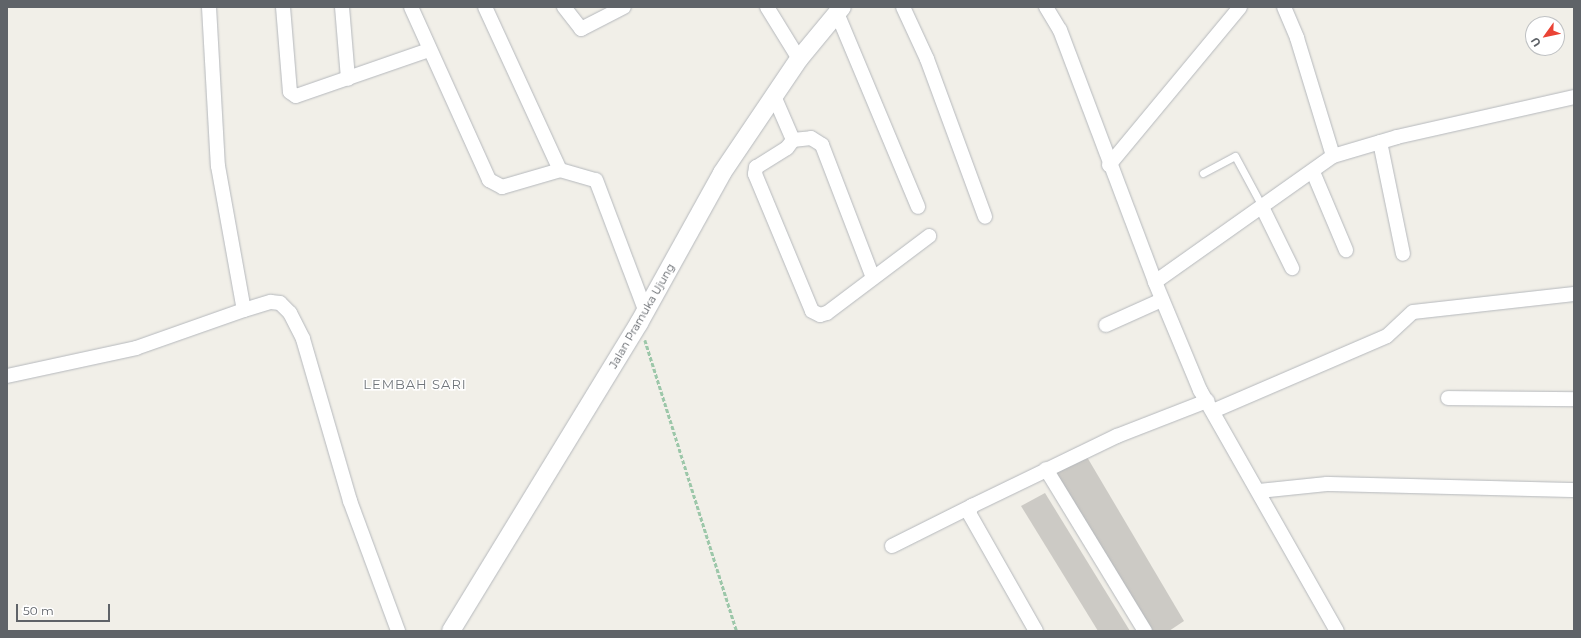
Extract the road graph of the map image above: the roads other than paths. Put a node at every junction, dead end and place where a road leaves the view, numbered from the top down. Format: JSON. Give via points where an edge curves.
{"nodes":[{"id":1,"x":209,"y":7,"type":"edge"},
{"id":2,"x":283,"y":7,"type":"edge"},
{"id":3,"x":342,"y":7,"type":"edge"},
{"id":4,"x":411,"y":7,"type":"edge"},
{"id":5,"x":485,"y":7,"type":"edge"},
{"id":6,"x":564,"y":7,"type":"edge"},
{"id":7,"x":624,"y":7,"type":"edge"},
{"id":8,"x":766,"y":7,"type":"edge"},
{"id":9,"x":903,"y":7,"type":"edge"},
{"id":10,"x":1046,"y":7,"type":"edge"},
{"id":11,"x":1240,"y":7,"type":"edge"},
{"id":12,"x":1284,"y":7,"type":"edge"},
{"id":13,"x":838,"y":9,"type":"edge"},
{"id":14,"x":429,"y":50,"type":"junction"},
{"id":15,"x":799,"y":59,"type":"junction"},
{"id":16,"x":348,"y":79,"type":"junction"},
{"id":17,"x":774,"y":96,"type":"junction"},
{"id":18,"x":1574,"y":97,"type":"edge"},
{"id":19,"x":793,"y":140,"type":"junction"},
{"id":20,"x":1380,"y":142,"type":"junction"},
{"id":21,"x":1333,"y":156,"type":"junction"},
{"id":22,"x":1109,"y":165,"type":"junction"},
{"id":23,"x":560,"y":170,"type":"junction"},
{"id":24,"x":1313,"y":172,"type":"junction"},
{"id":25,"x":1203,"y":173,"type":"dead end"},
{"id":26,"x":918,"y":207,"type":"dead end"},
{"id":27,"x":1263,"y":209,"type":"junction"},
{"id":28,"x":985,"y":217,"type":"dead end"},
{"id":29,"x":929,"y":236,"type":"dead end"},
{"id":30,"x":1346,"y":250,"type":"dead end"},
{"id":31,"x":1403,"y":254,"type":"dead end"},
{"id":32,"x":1292,"y":268,"type":"dead end"},
{"id":33,"x":873,"y":278,"type":"junction"},
{"id":34,"x":1155,"y":282,"type":"junction"},
{"id":35,"x":1574,"y":294,"type":"edge"},
{"id":36,"x":1162,"y":300,"type":"junction"},
{"id":37,"x":244,"y":310,"type":"junction"},
{"id":38,"x":642,"y":317,"type":"junction"},
{"id":39,"x":1106,"y":325,"type":"dead end"},
{"id":40,"x":7,"y":376,"type":"edge"},
{"id":41,"x":1448,"y":398,"type":"dead end"},
{"id":42,"x":1574,"y":399,"type":"edge"},
{"id":43,"x":1210,"y":406,"type":"junction"},
{"id":44,"x":1046,"y":469,"type":"junction"},
{"id":45,"x":1574,"y":490,"type":"edge"},
{"id":46,"x":1259,"y":491,"type":"junction"},
{"id":47,"x":972,"y":506,"type":"junction"},
{"id":48,"x":892,"y":546,"type":"dead end"},
{"id":49,"x":398,"y":631,"type":"edge"},
{"id":50,"x":451,"y":631,"type":"edge"},
{"id":51,"x":1036,"y":631,"type":"edge"},
{"id":52,"x":1145,"y":631,"type":"edge"},
{"id":53,"x":1337,"y":631,"type":"edge"}],
"edges":[{"from":1,"to":37,"type":"street","via":[[218,166]]},
{"from":2,"to":16,"type":"street","via":[[290,92],[300,96]]},
{"from":3,"to":16,"type":"street"},
{"from":4,"to":14,"type":"street"},
{"from":5,"to":23,"type":"street"},
{"from":6,"to":7,"type":"street","via":[[581,29]]},
{"from":8,"to":15,"type":"street"},
{"from":9,"to":28,"type":"street","via":[[927,59]]},
{"from":10,"to":22,"type":"street","via":[[1060,30]]},
{"from":11,"to":22,"type":"street"},
{"from":12,"to":21,"type":"street","via":[[1297,38]]},
{"from":13,"to":15,"type":"street","name":"Jalan Pramuka Ujung"},
{"from":13,"to":26,"type":"street"},
{"from":14,"to":16,"type":"street"},
{"from":14,"to":23,"type":"street","via":[[489,180],[502,187]]},
{"from":15,"to":17,"type":"street","name":"Jalan Pramuka Ujung"},
{"from":17,"to":19,"type":"street"},
{"from":17,"to":38,"type":"street","name":"Jalan Pramuka Ujung","via":[[722,174]]},
{"from":18,"to":20,"type":"street"},
{"from":19,"to":33,"type":"street","via":[[811,138],[822,145]]},
{"from":19,"to":33,"type":"street","via":[[787,148],[756,167],[755,174],[812,311],[820,315],[826,313]]},
{"from":20,"to":21,"type":"street"},
{"from":20,"to":31,"type":"street"},
{"from":21,"to":24,"type":"street"},
{"from":22,"to":34,"type":"street"},
{"from":23,"to":38,"type":"street","via":[[596,180]]},
{"from":24,"to":27,"type":"street"},
{"from":24,"to":30,"type":"street"},
{"from":25,"to":27,"type":"lane","via":[[1235,156]]},
{"from":27,"to":32,"type":"street"},
{"from":27,"to":34,"type":"street"},
{"from":29,"to":33,"type":"street"},
{"from":34,"to":36,"type":"street"},
{"from":35,"to":43,"type":"street","via":[[1413,312],[1382,338]]},
{"from":36,"to":39,"type":"street"},
{"from":36,"to":43,"type":"street"},
{"from":37,"to":40,"type":"street","via":[[136,348]]},
{"from":37,"to":49,"type":"street","via":[[271,302],[280,303],[290,313],[303,339],[350,501]]},
{"from":38,"to":50,"type":"street","name":"Jalan Pramuka Ujung"},
{"from":41,"to":42,"type":"street"},
{"from":43,"to":44,"type":"street","via":[[1117,436]]},
{"from":43,"to":46,"type":"street"},
{"from":44,"to":47,"type":"street"},
{"from":44,"to":52,"type":"street"},
{"from":45,"to":46,"type":"street","via":[[1327,484]]},
{"from":46,"to":53,"type":"street"},
{"from":47,"to":48,"type":"street"},
{"from":47,"to":51,"type":"street","via":[[969,513]]}]}
